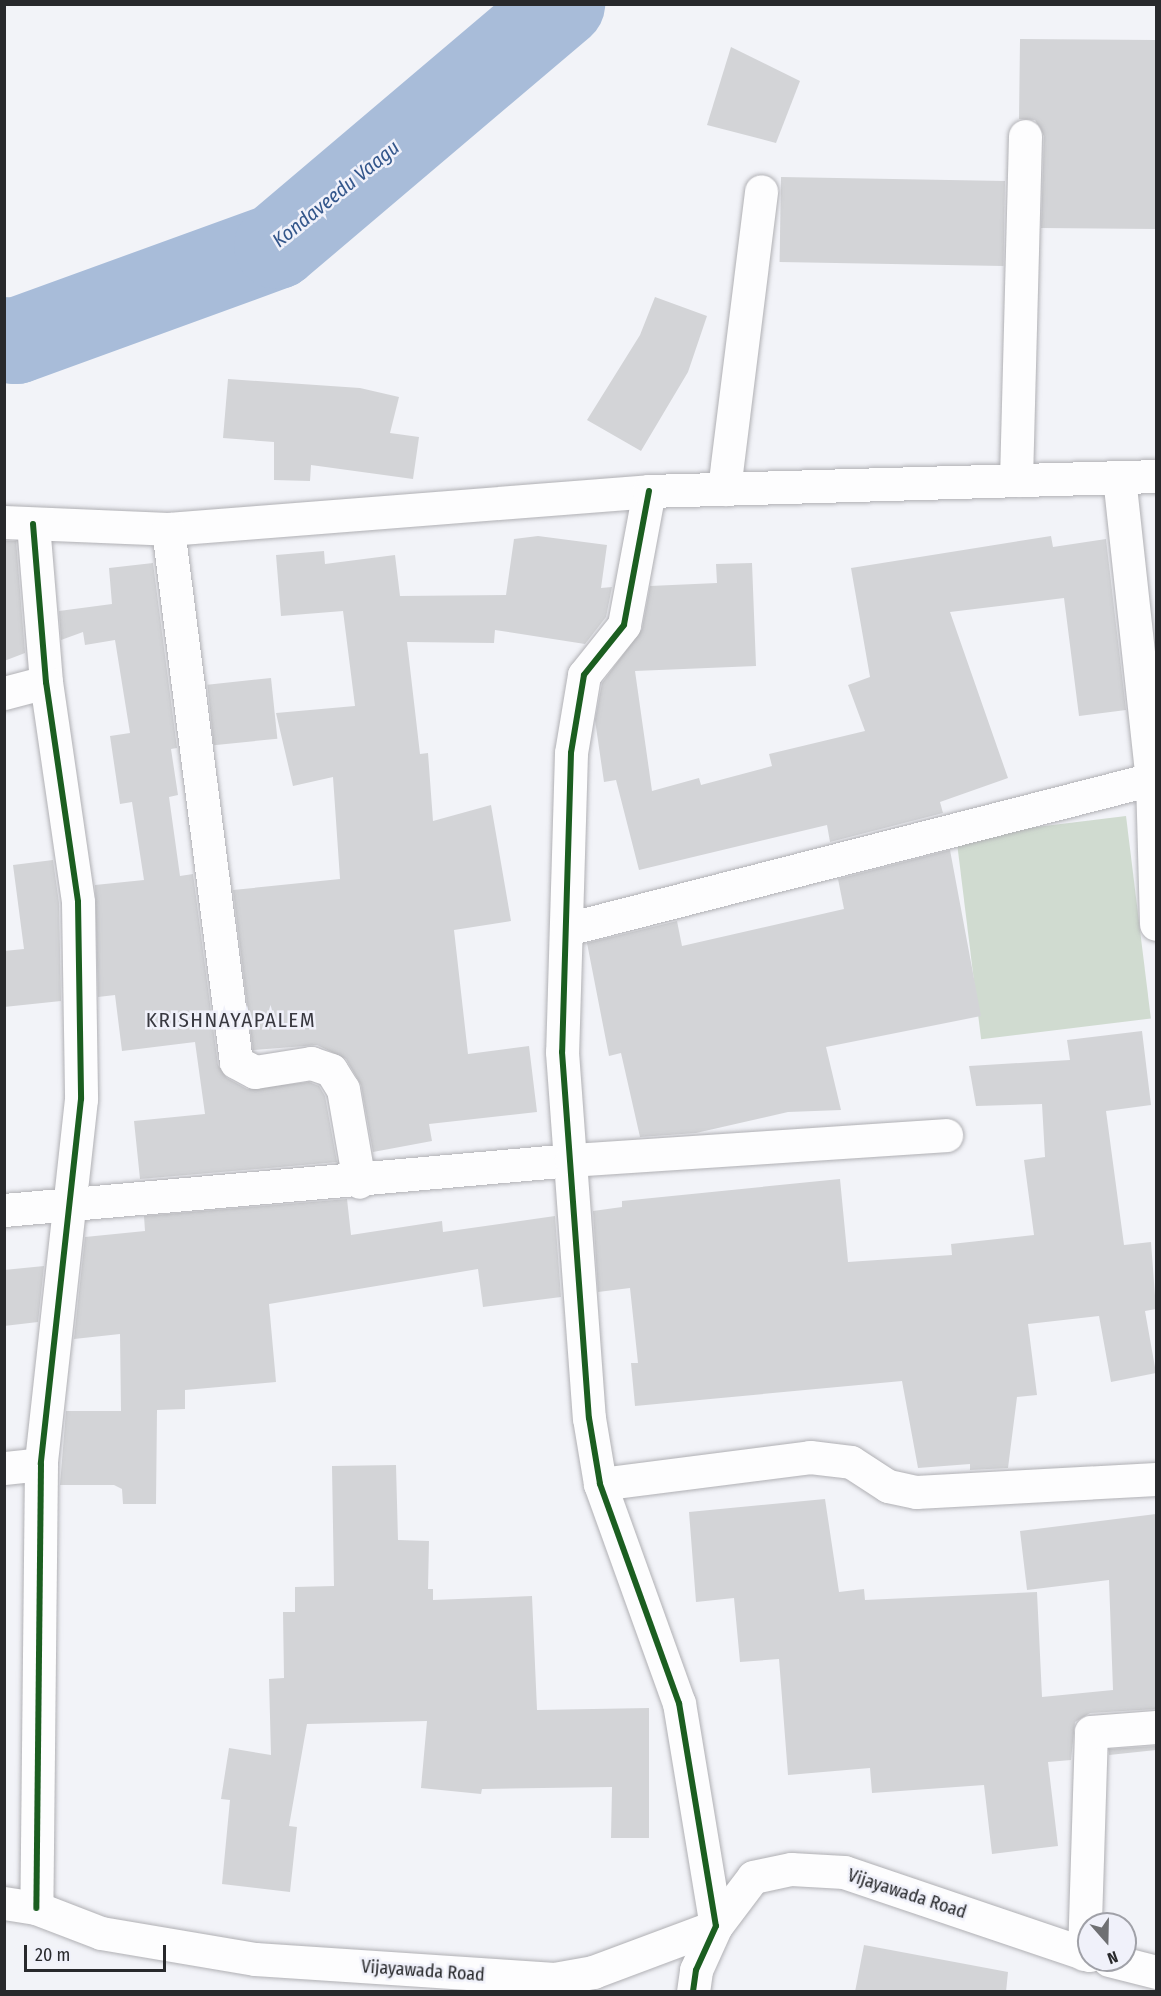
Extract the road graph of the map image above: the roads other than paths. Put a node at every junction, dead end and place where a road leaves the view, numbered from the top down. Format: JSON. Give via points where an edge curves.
{"nodes":[{"id":1,"x":1025,"y":136,"type":"dead end"},
{"id":2,"x":761,"y":191,"type":"dead end"},
{"id":3,"x":1156,"y":476,"type":"edge"},
{"id":4,"x":1119,"y":477,"type":"junction"},
{"id":5,"x":1016,"y":480,"type":"junction"},
{"id":6,"x":724,"y":489,"type":"junction"},
{"id":7,"x":649,"y":491,"type":"junction"},
{"id":8,"x":19,"y":523,"type":"edge"},
{"id":9,"x":168,"y":529,"type":"junction"},
{"id":10,"x":46,"y":682,"type":"junction"},
{"id":11,"x":4,"y":693,"type":"edge"},
{"id":12,"x":1152,"y":778,"type":"junction"},
{"id":13,"x":1156,"y":924,"type":"edge"},
{"id":14,"x":567,"y":928,"type":"junction"},
{"id":15,"x":946,"y":1135,"type":"dead end"},
{"id":16,"x":571,"y":1160,"type":"junction"},
{"id":17,"x":359,"y":1182,"type":"junction"},
{"id":18,"x":67,"y":1205,"type":"junction"},
{"id":19,"x":4,"y":1210,"type":"edge"},
{"id":20,"x":41,"y":1464,"type":"junction"},
{"id":21,"x":4,"y":1468,"type":"edge"},
{"id":22,"x":1156,"y":1479,"type":"edge"},
{"id":23,"x":600,"y":1484,"type":"junction"},
{"id":24,"x":1156,"y":1727,"type":"edge"},
{"id":25,"x":4,"y":1903,"type":"edge"},
{"id":26,"x":36,"y":1908,"type":"junction"},
{"id":27,"x":1093,"y":1912,"type":"edge"},
{"id":28,"x":716,"y":1926,"type":"junction"},
{"id":29,"x":1077,"y":1950,"type":"edge"},
{"id":30,"x":1137,"y":1967,"type":"edge"},
{"id":31,"x":1156,"y":1972,"type":"edge"},
{"id":32,"x":693,"y":1992,"type":"edge"}],
"edges":[{"from":1,"to":5,"type":"street"},
{"from":2,"to":6,"type":"street"},
{"from":3,"to":4,"type":"street"},
{"from":4,"to":5,"type":"street"},
{"from":4,"to":12,"type":"street"},
{"from":5,"to":6,"type":"street"},
{"from":6,"to":7,"type":"street"},
{"from":7,"to":9,"type":"street"},
{"from":7,"to":14,"type":"street","via":[[624,626],[584,675],[571,753]]},
{"from":8,"to":9,"type":"street"},
{"from":8,"to":10,"type":"street"},
{"from":9,"to":17,"type":"street","via":[[236,1062],[255,1072],[311,1063],[332,1070],[343,1089]]},
{"from":10,"to":11,"type":"street"},
{"from":10,"to":18,"type":"street","via":[[78,902],[81,1100]]},
{"from":12,"to":13,"type":"street"},
{"from":12,"to":14,"type":"street"},
{"from":14,"to":16,"type":"street","via":[[562,1052]]},
{"from":15,"to":16,"type":"street"},
{"from":16,"to":17,"type":"street"},
{"from":16,"to":23,"type":"street","via":[[589,1418]]},
{"from":17,"to":18,"type":"street"},
{"from":18,"to":19,"type":"street"},
{"from":18,"to":20,"type":"street"},
{"from":20,"to":21,"type":"street"},
{"from":20,"to":26,"type":"street"},
{"from":22,"to":23,"type":"street","via":[[916,1492],[888,1486],[851,1462],[810,1456]]},
{"from":23,"to":28,"type":"street","via":[[679,1703]]},
{"from":24,"to":27,"type":"street","via":[[1091,1732]]},
{"from":25,"to":26,"type":"street","name":"Vijayawada Road"},
{"from":26,"to":28,"type":"street","name":"Vijayawada Road","via":[[101,1933],[255,1959],[554,1979],[593,1972]]},
{"from":28,"to":29,"type":"street","name":"Vijayawada Road","via":[[753,1877],[791,1869],[844,1872]]},
{"from":28,"to":32,"type":"street","via":[[696,1970]]},
{"from":30,"to":31,"type":"street","name":"Vijayawada Road"}]}
